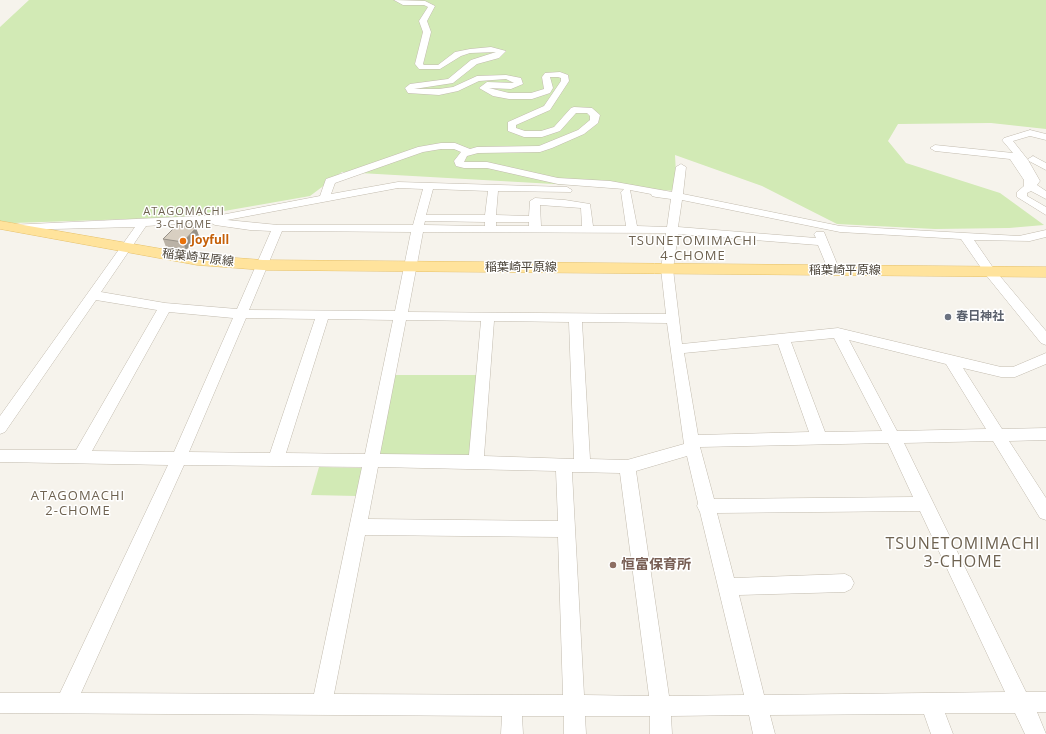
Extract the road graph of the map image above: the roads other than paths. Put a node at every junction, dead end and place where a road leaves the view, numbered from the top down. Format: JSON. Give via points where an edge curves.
{"nodes":[{"id":1,"x":397,"y":0,"type":"edge"},
{"id":2,"x":1046,"y":137,"type":"edge"},
{"id":3,"x":935,"y":148,"type":"dead end"},
{"id":4,"x":469,"y":153,"type":"junction"},
{"id":5,"x":403,"y":156,"type":"junction"},
{"id":6,"x":374,"y":159,"type":"dead end"},
{"id":7,"x":1033,"y":159,"type":"dead end"},
{"id":8,"x":681,"y":167,"type":"dead end"},
{"id":9,"x":1046,"y":167,"type":"edge"},
{"id":10,"x":428,"y":185,"type":"junction"},
{"id":11,"x":470,"y":186,"type":"junction"},
{"id":12,"x":1031,"y":186,"type":"junction"},
{"id":13,"x":493,"y":191,"type":"junction"},
{"id":14,"x":626,"y":192,"type":"junction"},
{"id":15,"x":664,"y":194,"type":"junction"},
{"id":16,"x":678,"y":196,"type":"junction"},
{"id":17,"x":1046,"y":196,"type":"edge"},
{"id":18,"x":325,"y":198,"type":"junction"},
{"id":19,"x":535,"y":201,"type":"junction"},
{"id":20,"x":1046,"y":212,"type":"edge"},
{"id":21,"x":195,"y":220,"type":"junction"},
{"id":22,"x":143,"y":223,"type":"junction"},
{"id":23,"x":419,"y":224,"type":"junction"},
{"id":24,"x":490,"y":224,"type":"junction"},
{"id":25,"x":535,"y":224,"type":"junction"},
{"id":26,"x":5,"y":226,"type":"edge"},
{"id":27,"x":818,"y":226,"type":"junction"},
{"id":28,"x":278,"y":228,"type":"junction"},
{"id":29,"x":588,"y":230,"type":"junction"},
{"id":30,"x":632,"y":230,"type":"junction"},
{"id":31,"x":672,"y":230,"type":"junction"},
{"id":32,"x":1046,"y":233,"type":"edge"},
{"id":33,"x":964,"y":236,"type":"junction"},
{"id":34,"x":822,"y":242,"type":"junction"},
{"id":35,"x":126,"y":247,"type":"junction"},
{"id":36,"x":263,"y":265,"type":"junction"},
{"id":37,"x":410,"y":267,"type":"junction"},
{"id":38,"x":666,"y":269,"type":"junction"},
{"id":39,"x":834,"y":271,"type":"junction"},
{"id":40,"x":990,"y":272,"type":"junction"},
{"id":41,"x":1046,"y":272,"type":"edge"},
{"id":42,"x":93,"y":295,"type":"junction"},
{"id":43,"x":165,"y":307,"type":"junction"},
{"id":44,"x":242,"y":314,"type":"junction"},
{"id":45,"x":323,"y":316,"type":"junction"},
{"id":46,"x":401,"y":317,"type":"junction"},
{"id":47,"x":488,"y":318,"type":"junction"},
{"id":48,"x":575,"y":319,"type":"junction"},
{"id":49,"x":672,"y":319,"type":"junction"},
{"id":50,"x":838,"y":333,"type":"junction"},
{"id":51,"x":783,"y":338,"type":"junction"},
{"id":52,"x":1046,"y":340,"type":"edge"},
{"id":53,"x":676,"y":349,"type":"junction"},
{"id":54,"x":1046,"y":358,"type":"edge"},
{"id":55,"x":951,"y":360,"type":"junction"},
{"id":56,"x":0,"y":428,"type":"edge"},
{"id":57,"x":1046,"y":434,"type":"edge"},
{"id":58,"x":997,"y":435,"type":"junction"},
{"id":59,"x":892,"y":437,"type":"junction"},
{"id":60,"x":819,"y":438,"type":"junction"},
{"id":61,"x":691,"y":445,"type":"junction"},
{"id":62,"x":0,"y":456,"type":"edge"},
{"id":63,"x":80,"y":457,"type":"junction"},
{"id":64,"x":179,"y":458,"type":"junction"},
{"id":65,"x":276,"y":459,"type":"junction"},
{"id":66,"x":370,"y":461,"type":"junction"},
{"id":67,"x":476,"y":462,"type":"junction"},
{"id":68,"x":573,"y":464,"type":"junction"},
{"id":69,"x":627,"y":467,"type":"junction"},
{"id":70,"x":924,"y":504,"type":"junction"},
{"id":71,"x":706,"y":506,"type":"junction"},
{"id":72,"x":1046,"y":513,"type":"edge"},
{"id":73,"x":359,"y":527,"type":"junction"},
{"id":74,"x":566,"y":529,"type":"junction"},
{"id":75,"x":845,"y":583,"type":"dead end"},
{"id":76,"x":727,"y":587,"type":"junction"},
{"id":77,"x":1046,"y":702,"type":"edge"},
{"id":78,"x":0,"y":703,"type":"edge"},
{"id":79,"x":1021,"y":703,"type":"junction"},
{"id":80,"x":66,"y":704,"type":"junction"},
{"id":81,"x":322,"y":704,"type":"junction"},
{"id":82,"x":574,"y":704,"type":"junction"},
{"id":83,"x":931,"y":704,"type":"junction"},
{"id":84,"x":512,"y":705,"type":"junction"},
{"id":85,"x":758,"y":705,"type":"junction"},
{"id":86,"x":659,"y":706,"type":"junction"},
{"id":87,"x":512,"y":734,"type":"edge"},
{"id":88,"x":575,"y":734,"type":"edge"},
{"id":89,"x":661,"y":734,"type":"edge"},
{"id":90,"x":764,"y":734,"type":"edge"},
{"id":91,"x":942,"y":734,"type":"edge"},
{"id":92,"x":1036,"y":734,"type":"edge"}],
"edges":[{"from":1,"to":4,"type":"street","via":[[432,6],[423,21],[427,32],[419,64],[422,67],[440,67],[458,54],[470,51],[502,51],[496,56],[474,62],[450,81],[413,86],[409,88],[411,91],[439,92],[455,89],[477,78],[506,77],[518,80],[519,84],[487,85],[483,88],[509,96],[532,96],[547,91],[548,75],[560,74],[565,81],[551,104],[511,124],[512,129],[524,134],[542,134],[557,129],[574,110],[588,110],[595,115],[595,121],[581,132],[549,146],[528,150],[489,149]]},
{"from":2,"to":12,"type":"street","via":[[1030,133],[1027,136],[1008,139],[1035,181]]},
{"from":3,"to":12,"type":"street","via":[[1011,156]]},
{"from":4,"to":5,"type":"street","via":[[460,147],[441,146],[421,149]]},
{"from":4,"to":15,"type":"street","via":[[459,159],[460,164],[487,165],[558,181],[610,184],[656,190]]},
{"from":5,"to":6,"type":"street"},
{"from":5,"to":18,"type":"street","via":[[330,181]]},
{"from":7,"to":9,"type":"street"},
{"from":8,"to":16,"type":"street"},
{"from":10,"to":11,"type":"street"},
{"from":10,"to":18,"type":"street","via":[[398,185]]},
{"from":10,"to":23,"type":"street"},
{"from":11,"to":13,"type":"street","via":[[469,190]]},
{"from":11,"to":14,"type":"street"},
{"from":12,"to":17,"type":"street"},
{"from":12,"to":20,"type":"street","via":[[1022,192],[1022,197]]},
{"from":13,"to":19,"type":"street","via":[[516,192]]},
{"from":13,"to":24,"type":"street"},
{"from":14,"to":15,"type":"street"},
{"from":14,"to":30,"type":"street"},
{"from":15,"to":16,"type":"street"},
{"from":16,"to":27,"type":"street"},
{"from":16,"to":31,"type":"street"},
{"from":18,"to":21,"type":"street","via":[[261,212]]},
{"from":19,"to":25,"type":"street"},
{"from":19,"to":29,"type":"street","via":[[586,206]]},
{"from":21,"to":22,"type":"street"},
{"from":21,"to":28,"type":"street","via":[[250,228]]},
{"from":22,"to":26,"type":"street"},
{"from":22,"to":35,"type":"street"},
{"from":23,"to":24,"type":"street"},
{"from":23,"to":28,"type":"street"},
{"from":23,"to":37,"type":"street"},
{"from":24,"to":25,"type":"street"},
{"from":25,"to":29,"type":"street"},
{"from":26,"to":35,"type":"main road","name":"稲葉崎平原線"},
{"from":27,"to":33,"type":"street"},
{"from":27,"to":34,"type":"street"},
{"from":28,"to":36,"type":"street"},
{"from":29,"to":30,"type":"street"},
{"from":30,"to":31,"type":"street"},
{"from":31,"to":34,"type":"street"},
{"from":31,"to":38,"type":"street"},
{"from":32,"to":33,"type":"street","via":[[1030,238]]},
{"from":33,"to":40,"type":"street"},
{"from":34,"to":39,"type":"street"},
{"from":35,"to":36,"type":"main road","name":"稲葉崎平原線","via":[[197,260]]},
{"from":35,"to":42,"type":"street"},
{"from":36,"to":37,"type":"main road","name":"稲葉崎平原線"},
{"from":36,"to":44,"type":"street"},
{"from":37,"to":38,"type":"main road","name":"稲葉崎平原線"},
{"from":37,"to":46,"type":"street"},
{"from":38,"to":39,"type":"main road","name":"稲葉崎平原線"},
{"from":38,"to":49,"type":"street"},
{"from":39,"to":40,"type":"main road","name":"稲葉崎平原線"},
{"from":40,"to":41,"type":"main road","name":"稲葉崎平原線"},
{"from":40,"to":52,"type":"street"},
{"from":42,"to":43,"type":"street"},
{"from":42,"to":56,"type":"street"},
{"from":43,"to":44,"type":"street"},
{"from":43,"to":63,"type":"street"},
{"from":44,"to":45,"type":"street"},
{"from":44,"to":64,"type":"street"},
{"from":45,"to":46,"type":"street"},
{"from":45,"to":65,"type":"street"},
{"from":46,"to":47,"type":"street"},
{"from":46,"to":66,"type":"street"},
{"from":47,"to":48,"type":"street"},
{"from":47,"to":67,"type":"street"},
{"from":48,"to":49,"type":"street"},
{"from":48,"to":68,"type":"street"},
{"from":49,"to":53,"type":"street"},
{"from":50,"to":51,"type":"street"},
{"from":50,"to":55,"type":"street"},
{"from":50,"to":59,"type":"street"},
{"from":51,"to":53,"type":"street"},
{"from":51,"to":60,"type":"street"},
{"from":53,"to":61,"type":"street"},
{"from":54,"to":55,"type":"street","via":[[1015,372],[1001,372]]},
{"from":55,"to":58,"type":"street"},
{"from":57,"to":58,"type":"street"},
{"from":58,"to":59,"type":"street"},
{"from":58,"to":72,"type":"street"},
{"from":59,"to":60,"type":"street"},
{"from":59,"to":70,"type":"street"},
{"from":60,"to":61,"type":"street"},
{"from":61,"to":69,"type":"street"},
{"from":61,"to":71,"type":"street"},
{"from":62,"to":63,"type":"street"},
{"from":63,"to":64,"type":"street"},
{"from":64,"to":65,"type":"street"},
{"from":64,"to":80,"type":"street"},
{"from":65,"to":66,"type":"street"},
{"from":66,"to":67,"type":"street"},
{"from":66,"to":73,"type":"street"},
{"from":67,"to":68,"type":"street"},
{"from":68,"to":69,"type":"street"},
{"from":68,"to":74,"type":"street"},
{"from":69,"to":86,"type":"street"},
{"from":70,"to":71,"type":"street"},
{"from":70,"to":79,"type":"street"},
{"from":71,"to":76,"type":"street"},
{"from":73,"to":74,"type":"street"},
{"from":73,"to":81,"type":"street"},
{"from":74,"to":82,"type":"street"},
{"from":75,"to":76,"type":"street"},
{"from":76,"to":85,"type":"street"},
{"from":77,"to":79,"type":"street"},
{"from":78,"to":80,"type":"street"},
{"from":79,"to":83,"type":"street"},
{"from":79,"to":92,"type":"street"},
{"from":80,"to":81,"type":"street"},
{"from":81,"to":84,"type":"street"},
{"from":82,"to":84,"type":"street"},
{"from":82,"to":86,"type":"street"},
{"from":82,"to":88,"type":"street"},
{"from":83,"to":85,"type":"street"},
{"from":83,"to":91,"type":"street"},
{"from":84,"to":87,"type":"street"},
{"from":85,"to":86,"type":"street"},
{"from":85,"to":90,"type":"street"},
{"from":86,"to":89,"type":"street"}]}
